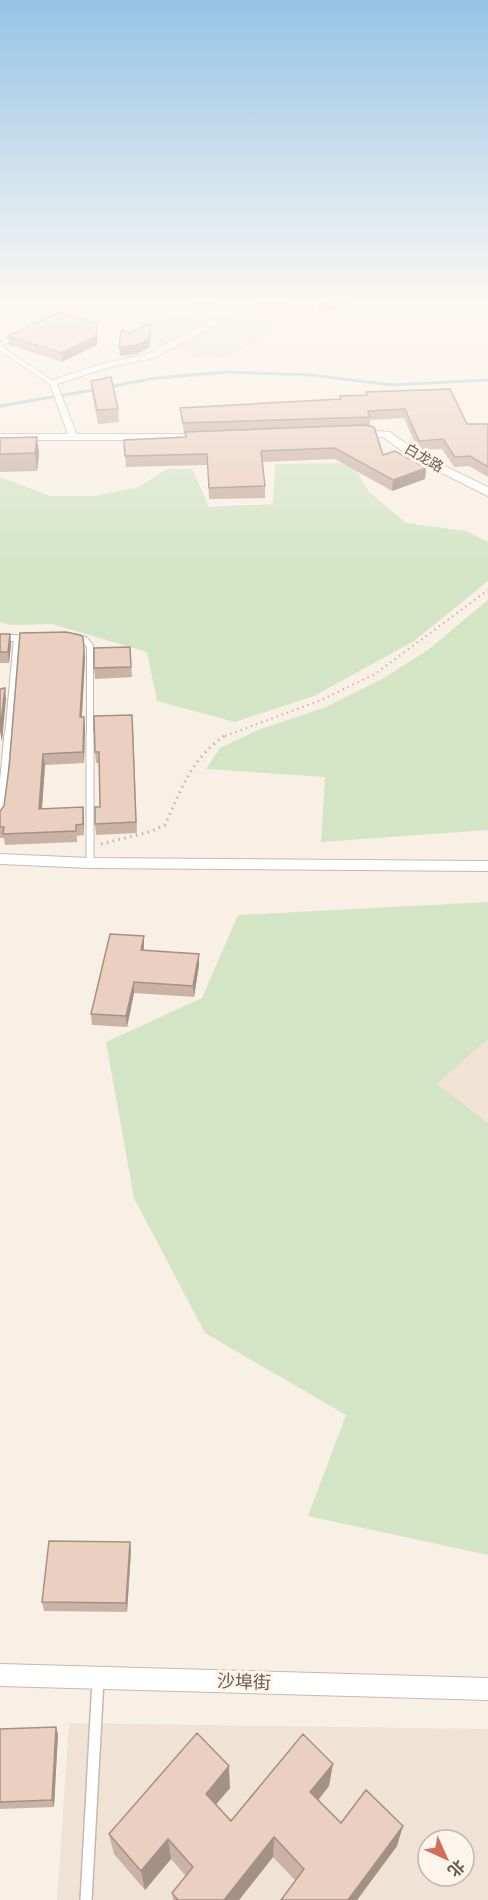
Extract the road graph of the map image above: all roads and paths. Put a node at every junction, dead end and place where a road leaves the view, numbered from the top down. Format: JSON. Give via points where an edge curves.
{"nodes":[{"id":1,"x":54,"y":389,"type":"edge"},
{"id":2,"x":340,"y":432,"type":"edge"},
{"id":3,"x":225,"y":436,"type":"edge"},
{"id":4,"x":0,"y":437,"type":"edge"},
{"id":5,"x":73,"y":438,"type":"junction"},
{"id":6,"x":488,"y":492,"type":"edge"},
{"id":7,"x":488,"y":590,"type":"edge"},
{"id":8,"x":0,"y":638,"type":"edge"},
{"id":9,"x":17,"y":638,"type":"junction"},
{"id":10,"x":39,"y":638,"type":"edge"},
{"id":11,"x":62,"y":638,"type":"edge"},
{"id":12,"x":0,"y":817,"type":"edge"},
{"id":13,"x":90,"y":847,"type":"junction"},
{"id":14,"x":0,"y":859,"type":"edge"},
{"id":15,"x":90,"y":863,"type":"junction"},
{"id":16,"x":488,"y":866,"type":"edge"},
{"id":17,"x":0,"y":1675,"type":"edge"},
{"id":18,"x":98,"y":1678,"type":"junction"},
{"id":19,"x":488,"y":1689,"type":"edge"},
{"id":20,"x":86,"y":1900,"type":"edge"}],
"edges":[{"from":1,"to":5,"type":"street"},
{"from":2,"to":6,"type":"street","name":"白龙路","via":[[386,434],[416,456]]},
{"from":3,"to":5,"type":"street"},
{"from":4,"to":5,"type":"street"},
{"from":7,"to":13,"type":"path","via":[[375,674],[321,700],[229,733],[212,744],[191,767],[165,825]]},
{"from":8,"to":9,"type":"lane"},
{"from":9,"to":10,"type":"lane"},
{"from":9,"to":12,"type":"lane"},
{"from":11,"to":13,"type":"lane","via":[[85,640],[90,646]]},
{"from":13,"to":15,"type":"lane"},
{"from":14,"to":15,"type":"street"},
{"from":15,"to":16,"type":"street"},
{"from":17,"to":18,"type":"street","name":"沙埠街"},
{"from":18,"to":19,"type":"street","name":"沙埠街"},
{"from":18,"to":20,"type":"lane"}]}
